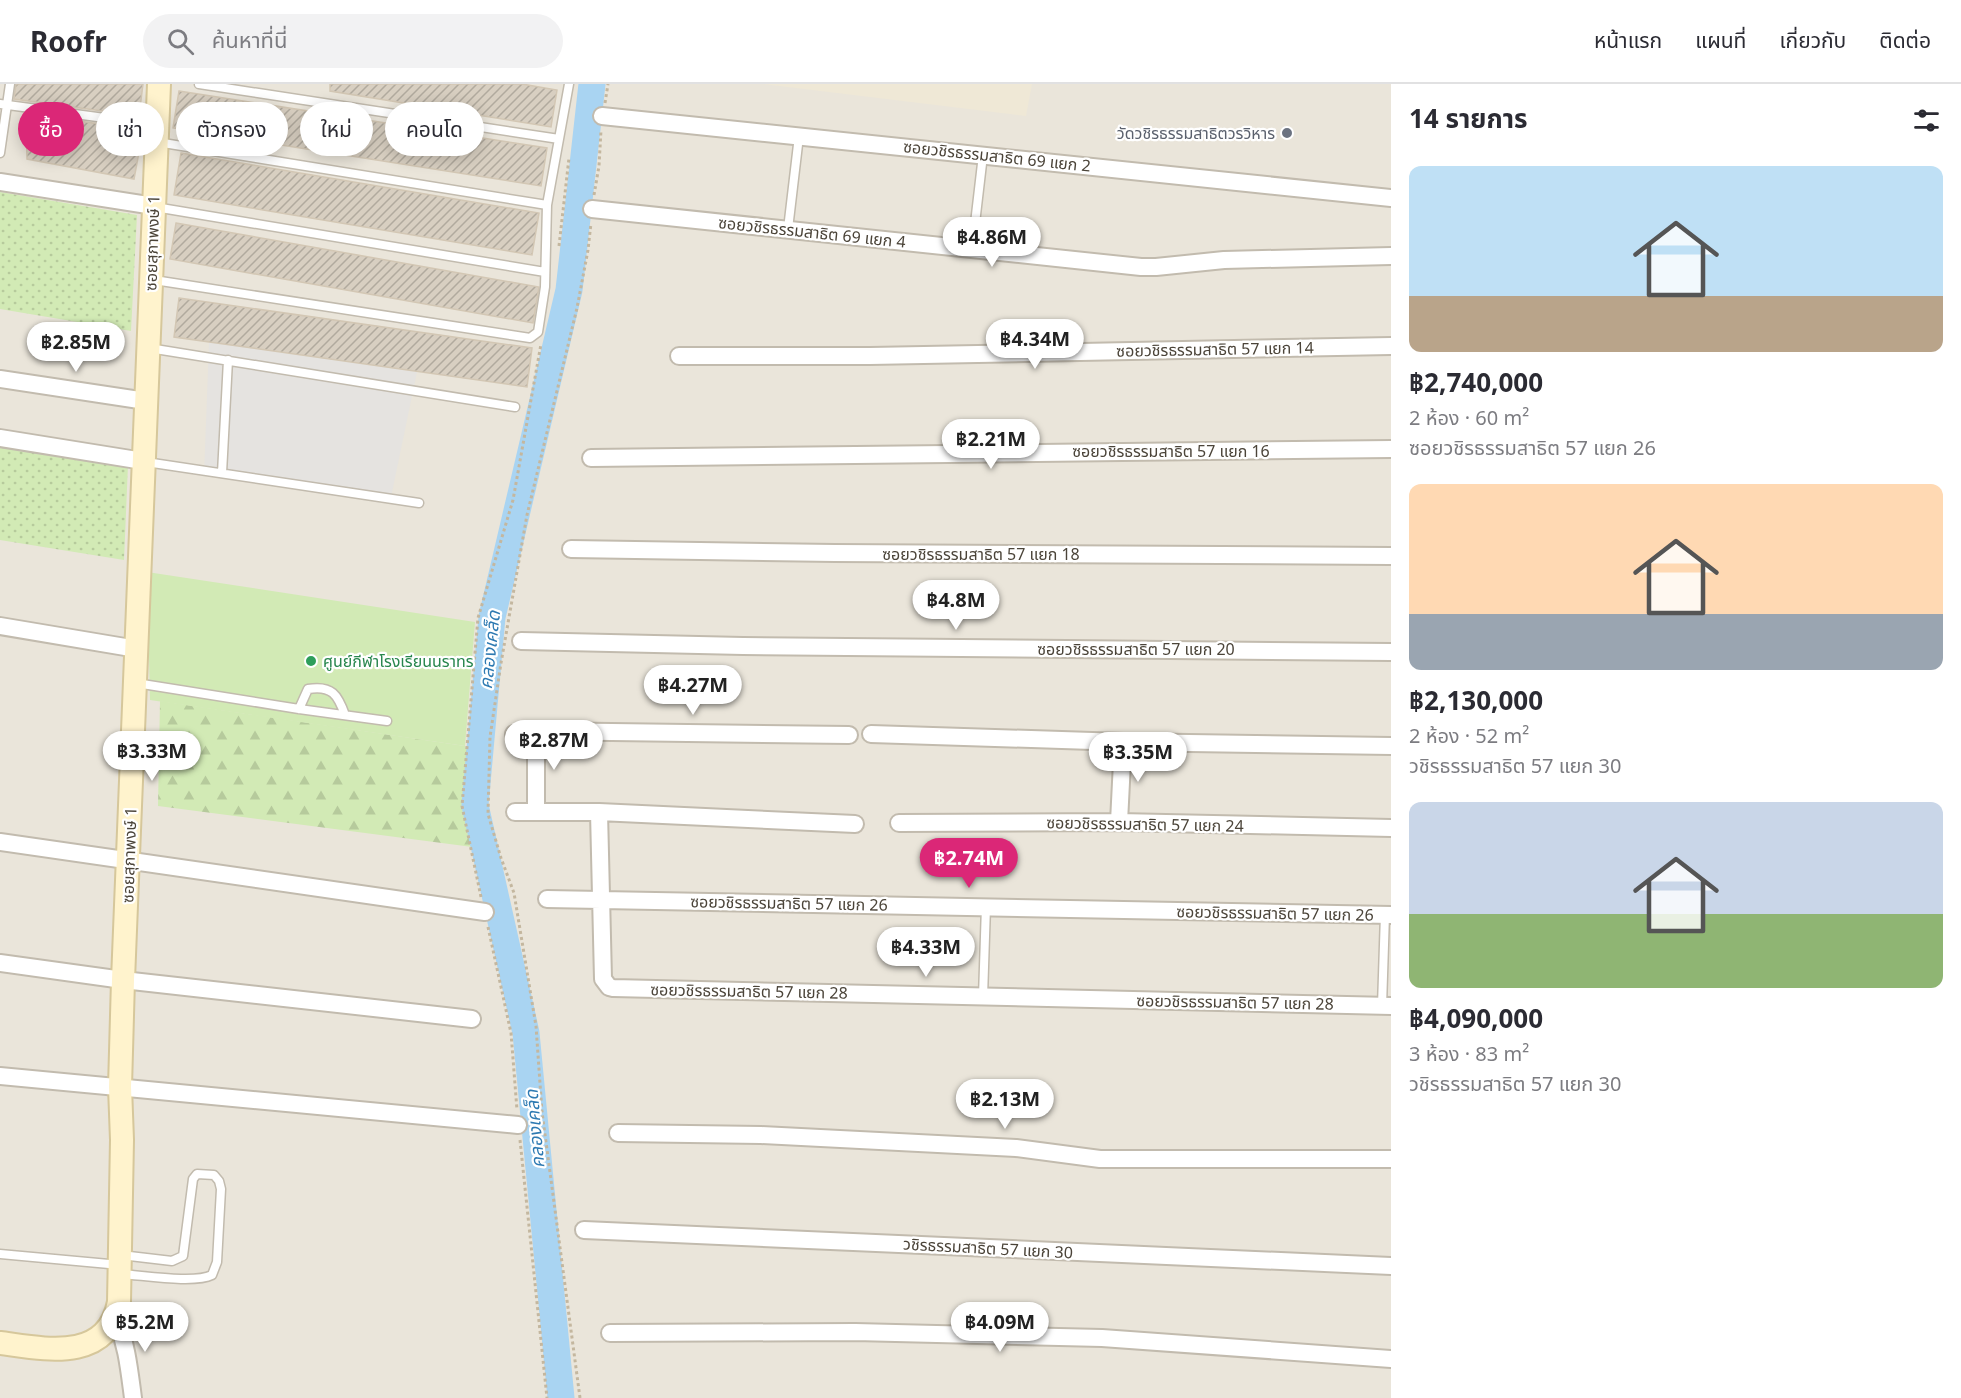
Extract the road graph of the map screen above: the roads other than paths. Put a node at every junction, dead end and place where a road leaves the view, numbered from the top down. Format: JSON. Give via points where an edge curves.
{"nodes":[{"id":1,"x":10,"y":84,"type":"edge"},
{"id":2,"x":159,"y":84,"type":"edge"},
{"id":3,"x":199,"y":84,"type":"edge"},
{"id":4,"x":569,"y":84,"type":"edge"},
{"id":5,"x":158,"y":102,"type":"edge"},
{"id":6,"x":3,"y":104,"type":"edge"},
{"id":7,"x":602,"y":116,"type":"dead end"},
{"id":8,"x":96,"y":122,"type":"edge"},
{"id":9,"x":164,"y":134,"type":"edge"},
{"id":10,"x":799,"y":136,"type":"junction"},
{"id":11,"x":559,"y":139,"type":"junction"},
{"id":12,"x":0,"y":153,"type":"edge"},
{"id":13,"x":983,"y":154,"type":"junction"},
{"id":14,"x":156,"y":156,"type":"edge"},
{"id":15,"x":0,"y":182,"type":"edge"},
{"id":16,"x":1391,"y":198,"type":"edge"},
{"id":17,"x":547,"y":205,"type":"junction"},
{"id":18,"x":154,"y":206,"type":"junction"},
{"id":19,"x":592,"y":209,"type":"dead end"},
{"id":20,"x":788,"y":230,"type":"junction"},
{"id":21,"x":972,"y":249,"type":"junction"},
{"id":22,"x":1391,"y":256,"type":"edge"},
{"id":23,"x":545,"y":272,"type":"junction"},
{"id":24,"x":150,"y":279,"type":"junction"},
{"id":25,"x":1391,"y":346,"type":"edge"},
{"id":26,"x":149,"y":347,"type":"junction"},
{"id":27,"x":679,"y":356,"type":"dead end"},
{"id":28,"x":228,"y":360,"type":"junction"},
{"id":29,"x":0,"y":379,"type":"edge"},
{"id":30,"x":146,"y":401,"type":"junction"},
{"id":31,"x":515,"y":407,"type":"dead end"},
{"id":32,"x":0,"y":438,"type":"edge"},
{"id":33,"x":1391,"y":449,"type":"edge"},
{"id":34,"x":591,"y":458,"type":"dead end"},
{"id":35,"x":143,"y":461,"type":"junction"},
{"id":36,"x":222,"y":473,"type":"junction"},
{"id":37,"x":418,"y":503,"type":"dead end"},
{"id":38,"x":571,"y":549,"type":"dead end"},
{"id":39,"x":1391,"y":556,"type":"edge"},
{"id":40,"x":0,"y":626,"type":"edge"},
{"id":41,"x":521,"y":641,"type":"dead end"},
{"id":42,"x":136,"y":649,"type":"junction"},
{"id":43,"x":1391,"y":652,"type":"edge"},
{"id":44,"x":136,"y":683,"type":"junction"},
{"id":45,"x":299,"y":709,"type":"junction"},
{"id":46,"x":345,"y":715,"type":"junction"},
{"id":47,"x":387,"y":721,"type":"dead end"},
{"id":48,"x":536,"y":731,"type":"junction"},
{"id":49,"x":514,"y":734,"type":"dead end"},
{"id":50,"x":871,"y":734,"type":"dead end"},
{"id":51,"x":849,"y":735,"type":"dead end"},
{"id":52,"x":1123,"y":742,"type":"junction"},
{"id":53,"x":1391,"y":746,"type":"edge"},
{"id":54,"x":536,"y":811,"type":"junction"},
{"id":55,"x":515,"y":812,"type":"dead end"},
{"id":56,"x":599,"y":812,"type":"junction"},
{"id":57,"x":1119,"y":822,"type":"junction"},
{"id":58,"x":899,"y":823,"type":"dead end"},
{"id":59,"x":855,"y":824,"type":"dead end"},
{"id":60,"x":1391,"y":828,"type":"edge"},
{"id":61,"x":0,"y":842,"type":"edge"},
{"id":62,"x":128,"y":862,"type":"junction"},
{"id":63,"x":547,"y":899,"type":"dead end"},
{"id":64,"x":601,"y":900,"type":"junction"},
{"id":65,"x":986,"y":906,"type":"junction"},
{"id":66,"x":485,"y":912,"type":"dead end"},
{"id":67,"x":1388,"y":914,"type":"edge"},
{"id":68,"x":0,"y":963,"type":"edge"},
{"id":69,"x":123,"y":980,"type":"junction"},
{"id":70,"x":983,"y":997,"type":"junction"},
{"id":71,"x":1386,"y":1006,"type":"edge"},
{"id":72,"x":472,"y":1019,"type":"dead end"},
{"id":73,"x":0,"y":1076,"type":"edge"},
{"id":74,"x":120,"y":1087,"type":"junction"},
{"id":75,"x":518,"y":1125,"type":"dead end"},
{"id":76,"x":618,"y":1133,"type":"dead end"},
{"id":77,"x":1391,"y":1159,"type":"edge"},
{"id":78,"x":585,"y":1230,"type":"dead end"},
{"id":79,"x":0,"y":1254,"type":"edge"},
{"id":80,"x":120,"y":1264,"type":"junction"},
{"id":81,"x":1391,"y":1266,"type":"edge"},
{"id":82,"x":116,"y":1318,"type":"junction"},
{"id":83,"x":610,"y":1333,"type":"dead end"},
{"id":84,"x":0,"y":1343,"type":"edge"},
{"id":85,"x":1391,"y":1359,"type":"edge"},
{"id":86,"x":133,"y":1398,"type":"edge"}],
"edges":[{"from":1,"to":6,"type":"lane"},
{"from":2,"to":5,"type":"street","name":"ซอยสุภาพงษ์ 1"},
{"from":3,"to":11,"type":"lane"},
{"from":4,"to":11,"type":"lane"},
{"from":6,"to":8,"type":"lane"},
{"from":6,"to":12,"type":"lane"},
{"from":7,"to":10,"type":"street","name":"ซอยวชิรธรรมสาธิต 69 แยก 2"},
{"from":9,"to":17,"type":"lane"},
{"from":10,"to":13,"type":"street","name":"ซอยวชิรธรรมสาธิต 69 แยก 2"},
{"from":10,"to":20,"type":"lane"},
{"from":11,"to":17,"type":"lane"},
{"from":13,"to":16,"type":"street","name":"ซอยวชิรธรรมสาธิต 69 แยก 2"},
{"from":13,"to":21,"type":"lane"},
{"from":14,"to":18,"type":"street","name":"ซอยสุภาพงษ์ 1"},
{"from":15,"to":18,"type":"street"},
{"from":17,"to":23,"type":"lane"},
{"from":18,"to":23,"type":"lane"},
{"from":18,"to":24,"type":"street","name":"ซอยสุภาพงษ์ 1"},
{"from":19,"to":20,"type":"street","name":"ซอยวชิรธรรมสาธิต 69 แยก 4"},
{"from":20,"to":21,"type":"street","name":"ซอยวชิรธรรมสาธิต 69 แยก 4"},
{"from":21,"to":22,"type":"street","name":"ซอยวชิรธรรมสาธิต 69 แยก 4","via":[[1156,267],[1224,260]]},
{"from":23,"to":24,"type":"lane","via":[[538,332],[530,338]]},
{"from":24,"to":26,"type":"street","name":"ซอยสุภาพงษ์ 1"},
{"from":25,"to":27,"type":"street","name":"ซอยวชิรธรรมสาธิต 57 แยก 14"},
{"from":26,"to":28,"type":"lane"},
{"from":26,"to":30,"type":"street","name":"ซอยสุภาพงษ์ 1"},
{"from":28,"to":31,"type":"lane"},
{"from":28,"to":36,"type":"lane"},
{"from":29,"to":30,"type":"street"},
{"from":30,"to":35,"type":"street","name":"ซอยสุภาพงษ์ 1"},
{"from":32,"to":35,"type":"street"},
{"from":33,"to":34,"type":"street","name":"ซอยวชิรธรรมสาธิต 57 แยก 16"},
{"from":35,"to":36,"type":"lane"},
{"from":35,"to":42,"type":"street","name":"ซอยสุภาพงษ์ 1"},
{"from":36,"to":37,"type":"lane"},
{"from":38,"to":39,"type":"street","name":"ซอยวชิรธรรมสาธิต 57 แยก 18"},
{"from":40,"to":42,"type":"street"},
{"from":41,"to":43,"type":"street","name":"ซอยวชิรธรรมสาธิต 57 แยก 20"},
{"from":42,"to":44,"type":"street","name":"ซอยสุภาพงษ์ 1"},
{"from":44,"to":45,"type":"lane"},
{"from":44,"to":62,"type":"street","name":"ซอยสุภาพงษ์ 1"},
{"from":45,"to":46,"type":"lane"},
{"from":45,"to":46,"type":"lane","via":[[308,690],[319,688],[340,700]]},
{"from":46,"to":47,"type":"lane"},
{"from":48,"to":49,"type":"street"},
{"from":48,"to":51,"type":"street"},
{"from":48,"to":54,"type":"street"},
{"from":50,"to":52,"type":"street"},
{"from":52,"to":53,"type":"street"},
{"from":52,"to":57,"type":"street"},
{"from":54,"to":55,"type":"street"},
{"from":54,"to":56,"type":"street"},
{"from":56,"to":59,"type":"street"},
{"from":56,"to":64,"type":"street","name":"ซอยวชิรธรรมสาธิต 57 แยก 28"},
{"from":57,"to":58,"type":"street","name":"ซอยวชิรธรรมสาธิต 57 แยก 24"},
{"from":57,"to":60,"type":"street","name":"ซอยวชิรธรรมสาธิต 57 แยก 24"},
{"from":61,"to":62,"type":"street"},
{"from":62,"to":66,"type":"street"},
{"from":62,"to":69,"type":"street","name":"ซอยสุภาพงษ์ 1"},
{"from":63,"to":64,"type":"street","name":"ซอยวชิรธรรมสาธิต 57 แยก 26"},
{"from":64,"to":65,"type":"street","name":"ซอยวชิรธรรมสาธิต 57 แยก 26"},
{"from":64,"to":70,"type":"street","name":"ซอยวชิรธรรมสาธิต 57 แยก 28","via":[[603,979],[609,987]]},
{"from":65,"to":67,"type":"street","name":"ซอยวชิรธรรมสาธิต 57 แยก 26"},
{"from":65,"to":70,"type":"lane"},
{"from":67,"to":71,"type":"lane"},
{"from":68,"to":69,"type":"street"},
{"from":69,"to":72,"type":"street"},
{"from":69,"to":74,"type":"street","name":"ซอยสุภาพงษ์ 1"},
{"from":70,"to":71,"type":"street","name":"ซอยวชิรธรรมสาธิต 57 แยก 28"},
{"from":73,"to":74,"type":"street"},
{"from":74,"to":75,"type":"street"},
{"from":74,"to":80,"type":"street","name":"ซอยสุภาพงษ์ 1"},
{"from":76,"to":77,"type":"street","via":[[760,1135],[1016,1148],[1100,1159]]},
{"from":78,"to":81,"type":"street","name":"วชิรธรรมสาธิต 57 แยก 30"},
{"from":79,"to":80,"type":"lane"},
{"from":80,"to":80,"type":"lane","via":[[172,1261],[183,1256],[192,1179],[197,1174],[214,1175],[221,1189],[217,1262],[212,1275],[192,1279]]},
{"from":80,"to":82,"type":"street","name":"ซอยสุภาพงษ์ 1"},
{"from":82,"to":84,"type":"street","via":[[99,1338],[74,1348],[58,1350]]},
{"from":82,"to":86,"type":"street","via":[[125,1340]]},
{"from":83,"to":85,"type":"street","via":[[855,1332],[1102,1338]]}]}
